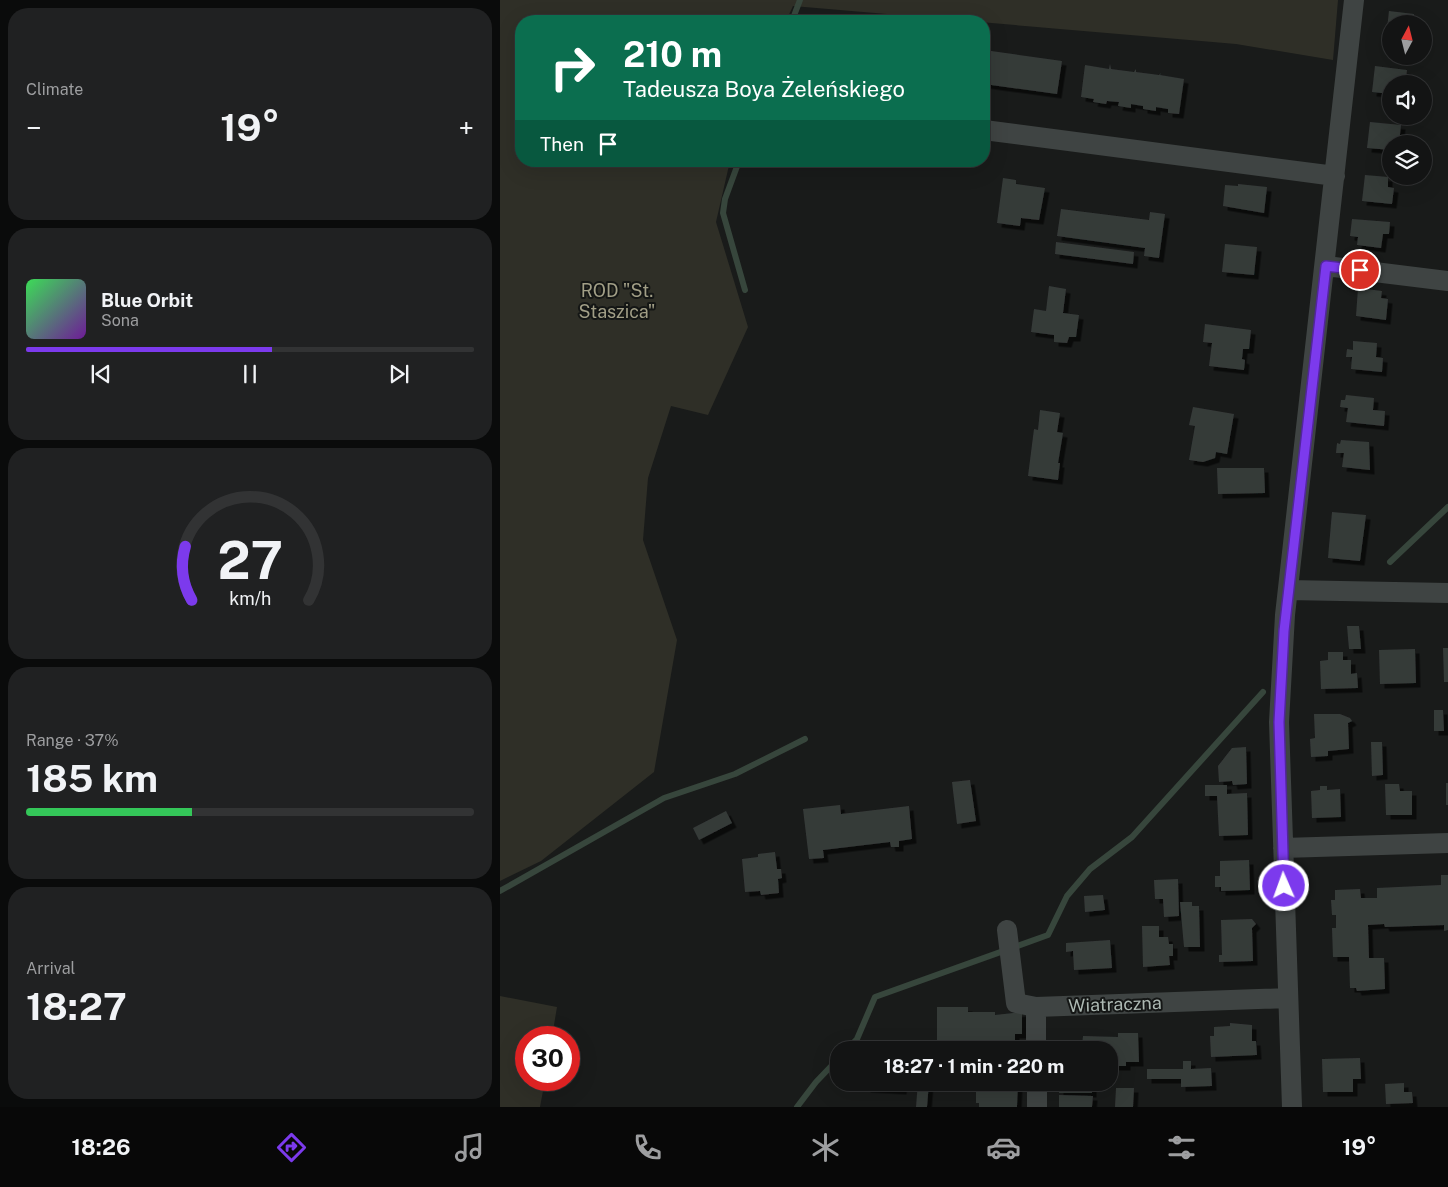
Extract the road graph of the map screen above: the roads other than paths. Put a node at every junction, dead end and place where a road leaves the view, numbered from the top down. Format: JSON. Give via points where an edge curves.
{"nodes":[{"id":1,"x":1354,"y":0,"type":"edge"},
{"id":2,"x":990,"y":131,"type":"edge"},
{"id":3,"x":1335,"y":176,"type":"junction"},
{"id":4,"x":1326,"y":266,"type":"junction"},
{"id":5,"x":1448,"y":281,"type":"edge"},
{"id":6,"x":1288,"y":590,"type":"junction"},
{"id":7,"x":1448,"y":592,"type":"edge"},
{"id":8,"x":1448,"y":843,"type":"edge"},
{"id":9,"x":1283,"y":848,"type":"junction"},
{"id":10,"x":1007,"y":930,"type":"dead end"},
{"id":11,"x":1288,"y":998,"type":"junction"},
{"id":12,"x":1036,"y":1007,"type":"junction"},
{"id":13,"x":1036,"y":1041,"type":"edge"},
{"id":14,"x":1037,"y":1091,"type":"edge"},
{"id":15,"x":1037,"y":1107,"type":"edge"},
{"id":16,"x":1292,"y":1107,"type":"edge"}],
"edges":[{"from":1,"to":3,"type":"street"},
{"from":2,"to":3,"type":"street"},
{"from":3,"to":4,"type":"street"},
{"from":4,"to":5,"type":"street"},
{"from":4,"to":6,"type":"street"},
{"from":6,"to":7,"type":"street"},
{"from":6,"to":9,"type":"street","via":[[1279,722]]},
{"from":8,"to":9,"type":"street"},
{"from":9,"to":11,"type":"street"},
{"from":10,"to":12,"type":"street","name":"Wiatraczna","via":[[1016,1003]]},
{"from":11,"to":12,"type":"street","name":"Wiatraczna"},
{"from":11,"to":16,"type":"street"},
{"from":12,"to":13,"type":"street"},
{"from":14,"to":15,"type":"street"}]}
